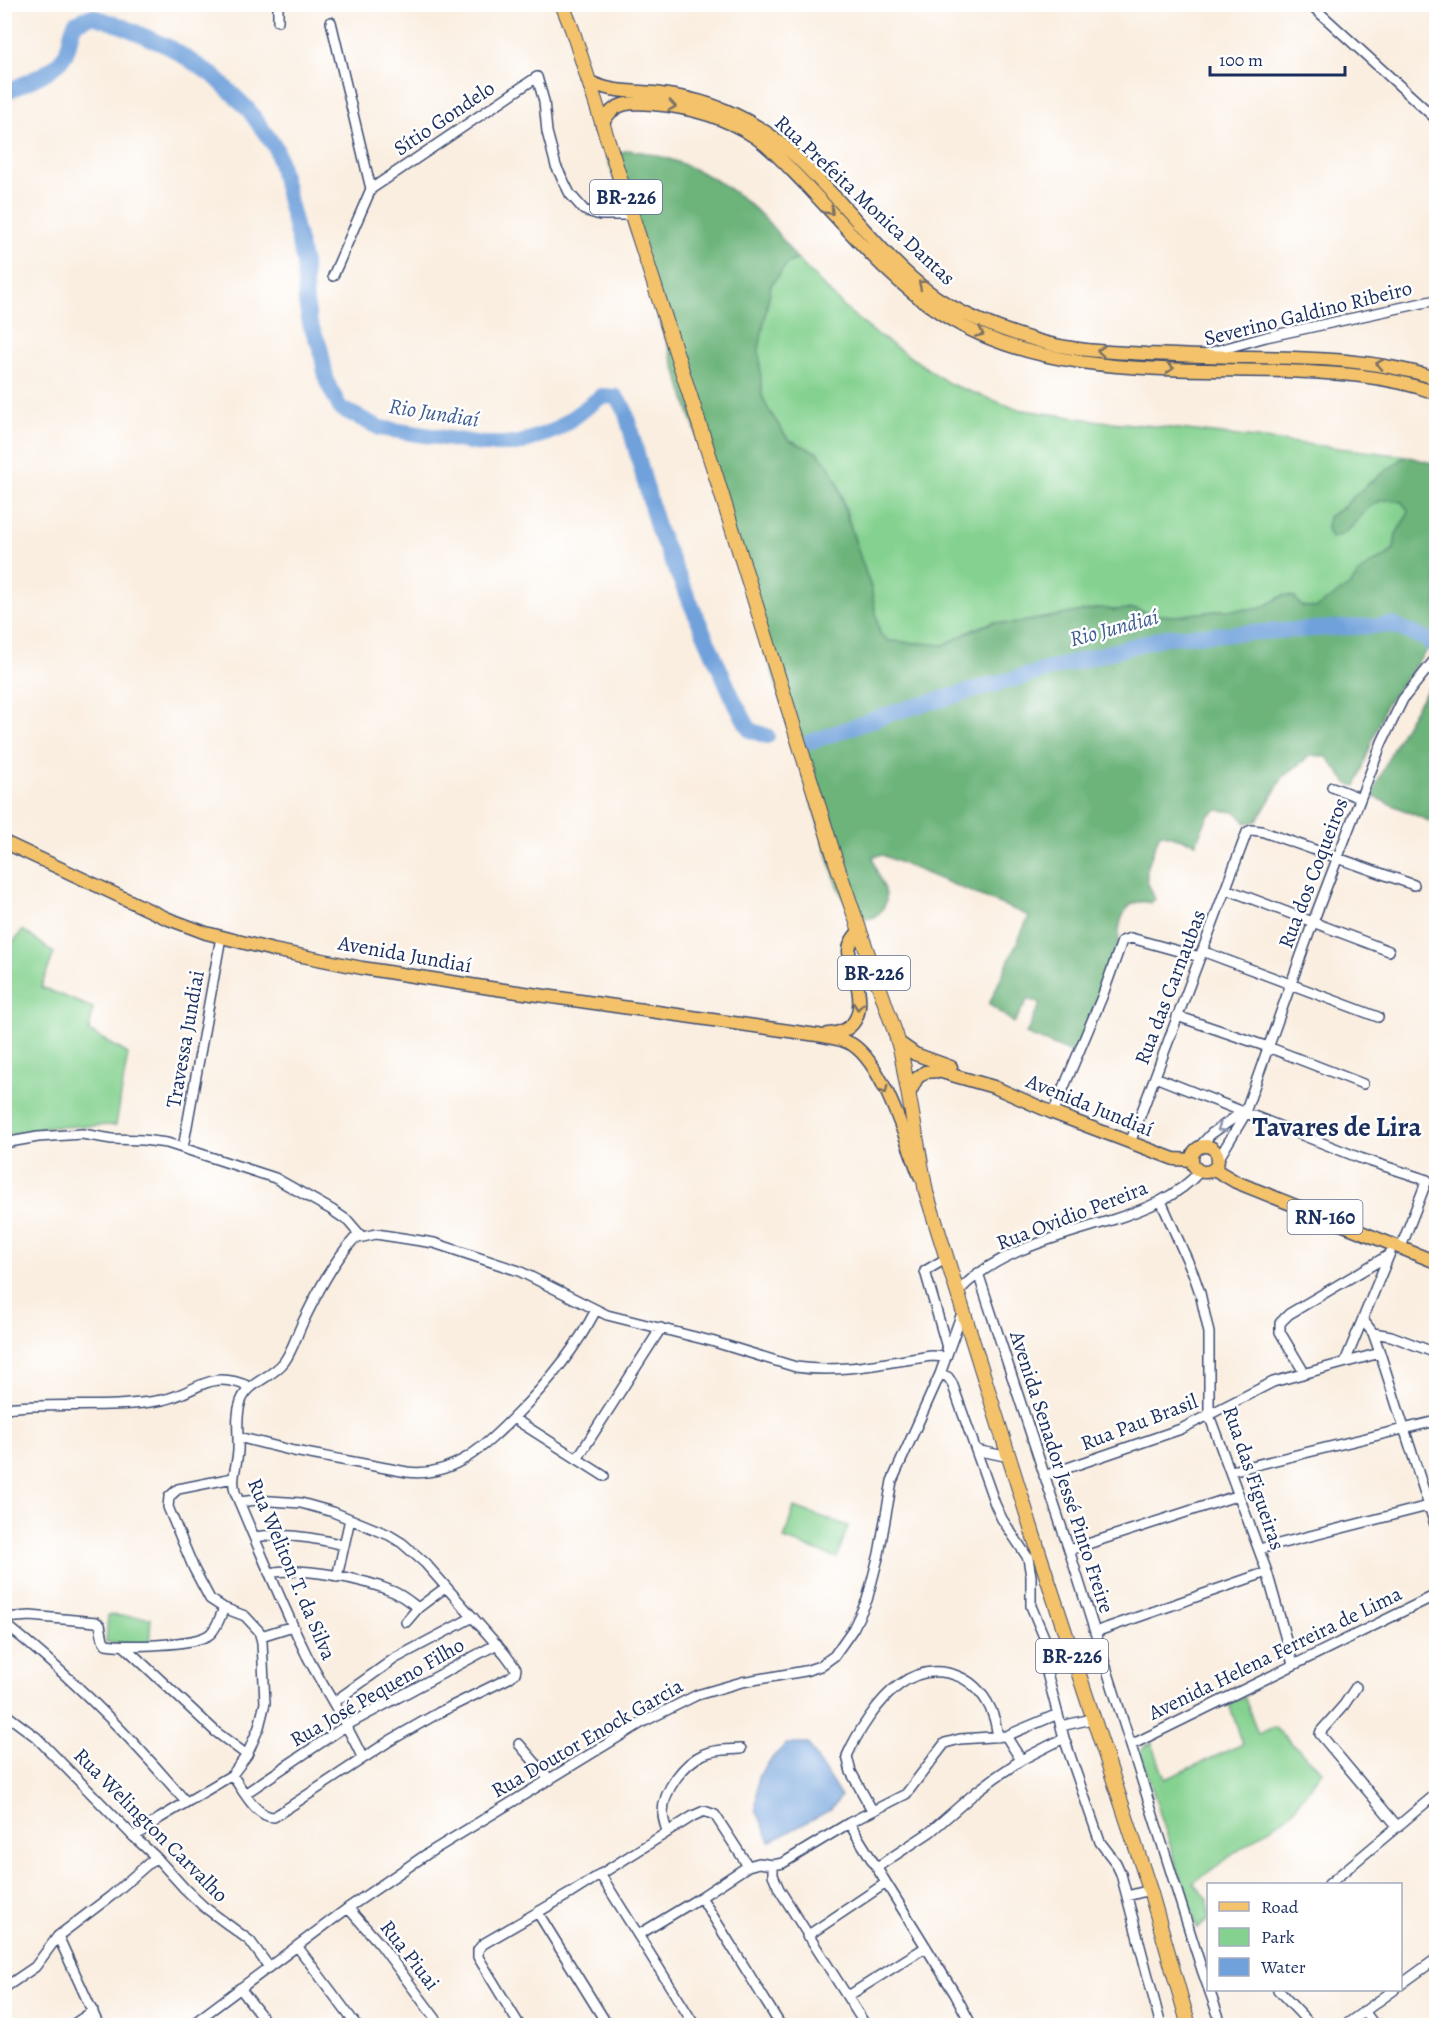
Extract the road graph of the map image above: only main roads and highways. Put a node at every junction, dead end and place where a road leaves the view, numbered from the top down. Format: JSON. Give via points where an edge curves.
{"nodes":[{"id":1,"x":562,"y":4,"type":"edge"},
{"id":2,"x":588,"y":81,"type":"junction"},
{"id":3,"x":629,"y":98,"type":"junction"},
{"id":4,"x":602,"y":125,"type":"junction"},
{"id":5,"x":1199,"y":363,"type":"junction"},
{"id":6,"x":1437,"y":378,"type":"edge"},
{"id":7,"x":1437,"y":393,"type":"edge"},
{"id":8,"x":4,"y":842,"type":"edge"},
{"id":9,"x":859,"y":931,"type":"junction"},
{"id":10,"x":817,"y":1035,"type":"junction"},
{"id":11,"x":898,"y":1042,"type":"junction"},
{"id":12,"x":974,"y":1080,"type":"junction"},
{"id":13,"x":909,"y":1094,"type":"junction"},
{"id":14,"x":1192,"y":1160,"type":"junction"},
{"id":15,"x":1216,"y":1163,"type":"junction"},
{"id":16,"x":926,"y":1192,"type":"junction"},
{"id":17,"x":1437,"y":1262,"type":"edge"},
{"id":18,"x":1187,"y":2025,"type":"edge"}],
"edges":[{"from":1,"to":2,"type":"highway","number":"BR-226"},
{"from":2,"to":3,"type":"main road","name":"Rua Prefeita Monica Dantas"},
{"from":2,"to":4,"type":"highway","number":"BR-226"},
{"from":3,"to":4,"type":"main road","via":[[606,116]]},
{"from":3,"to":5,"type":"main road","name":"Rua Prefeita Monica Dantas","via":[[689,110],[729,123],[757,138],[896,279],[976,332],[1053,358],[1138,367]]},
{"from":4,"to":9,"type":"highway","number":"BR-226"},
{"from":6,"to":5,"type":"main road","name":"Rua Prefeita Monica Dantas","one_way":true,"via":[[1382,364],[1346,360]]},
{"from":5,"to":7,"type":"main road","name":"Rua Prefeita Monica Dantas","via":[[1344,374],[1405,382]]},
{"from":8,"to":10,"type":"main road","name":"Avenida Jundiaí","via":[[166,918],[273,950],[362,968]]},
{"from":9,"to":10,"type":"main road","name":"Avenida Jundiaí","one_way":true,"via":[[852,939],[849,953],[859,991],[857,1016],[844,1031]]},
{"from":9,"to":11,"type":"highway","number":"BR-226"},
{"from":10,"to":16,"type":"main road","name":"Avenida Jundiaí","one_way":true,"via":[[851,1043],[872,1064]]},
{"from":11,"to":12,"type":"main road","name":"Avenida Jundiaí","via":[[915,1054]]},
{"from":11,"to":13,"type":"highway","number":"BR-226"},
{"from":12,"to":13,"type":"main road","name":"Avenida Jundiaí","via":[[930,1071],[917,1078]]},
{"from":12,"to":14,"type":"main road","name":"Avenida Jundiaí","via":[[1130,1143],[1174,1159]]},
{"from":13,"to":16,"type":"highway","number":"BR-226"},
{"from":14,"to":15,"type":"main road","via":[[1200,1171],[1208,1172]]},
{"from":14,"to":15,"type":"main road","number":"RN-160","via":[[1199,1147],[1205,1146],[1217,1152]]},
{"from":15,"to":17,"type":"main road","number":"RN-160","via":[[1236,1182]]},
{"from":16,"to":18,"type":"highway","number":"BR-226","via":[[1009,1457],[1033,1555],[1150,1890]]}]}
